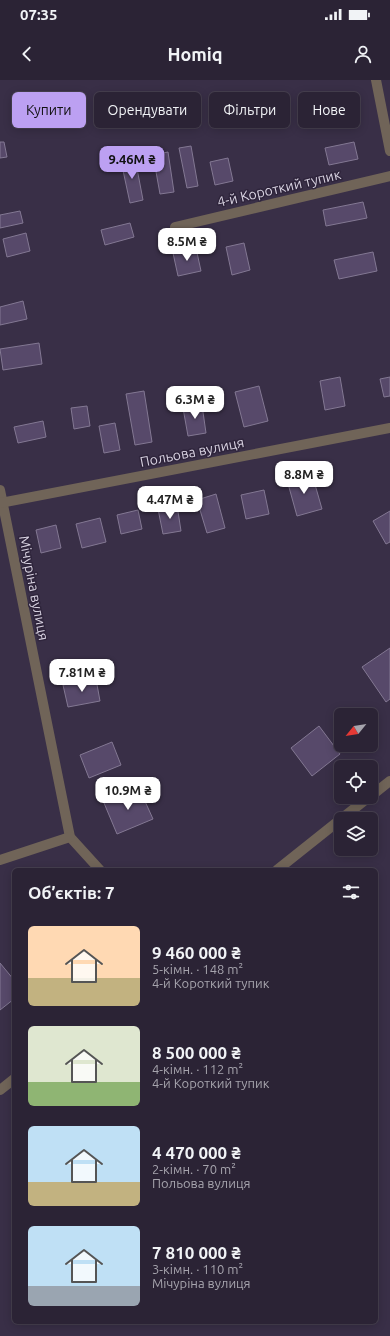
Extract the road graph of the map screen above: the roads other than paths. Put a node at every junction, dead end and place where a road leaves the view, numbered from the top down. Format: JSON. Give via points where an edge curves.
{"nodes":[{"id":1,"x":376,"y":80,"type":"edge"},
{"id":2,"x":390,"y":150,"type":"edge"},
{"id":3,"x":390,"y":176,"type":"edge"},
{"id":4,"x":175,"y":227,"type":"dead end"},
{"id":5,"x":390,"y":428,"type":"edge"},
{"id":6,"x":0,"y":490,"type":"edge"},
{"id":7,"x":1,"y":503,"type":"edge"},
{"id":8,"x":390,"y":781,"type":"edge"},
{"id":9,"x":378,"y":790,"type":"edge"},
{"id":10,"x":360,"y":804,"type":"edge"},
{"id":11,"x":350,"y":812,"type":"edge"},
{"id":12,"x":334,"y":824,"type":"edge"},
{"id":13,"x":70,"y":836,"type":"junction"},
{"id":14,"x":0,"y":860,"type":"edge"},
{"id":15,"x":98,"y":868,"type":"edge"},
{"id":16,"x":279,"y":868,"type":"edge"},
{"id":17,"x":12,"y":1081,"type":"edge"},
{"id":18,"x":0,"y":1090,"type":"edge"}],
"edges":[{"from":1,"to":2,"type":"street"},
{"from":3,"to":4,"type":"street","name":"4-й Короткий тупик"},
{"from":5,"to":7,"type":"street","name":"Польова вулиця"},
{"from":6,"to":7,"type":"street","name":"Мічуріна вулиця"},
{"from":7,"to":13,"type":"street","name":"Мічуріна вулиця"},
{"from":8,"to":9,"type":"street"},
{"from":10,"to":11,"type":"street"},
{"from":12,"to":16,"type":"street"},
{"from":13,"to":14,"type":"street"},
{"from":13,"to":15,"type":"street"},
{"from":17,"to":18,"type":"street"}]}
